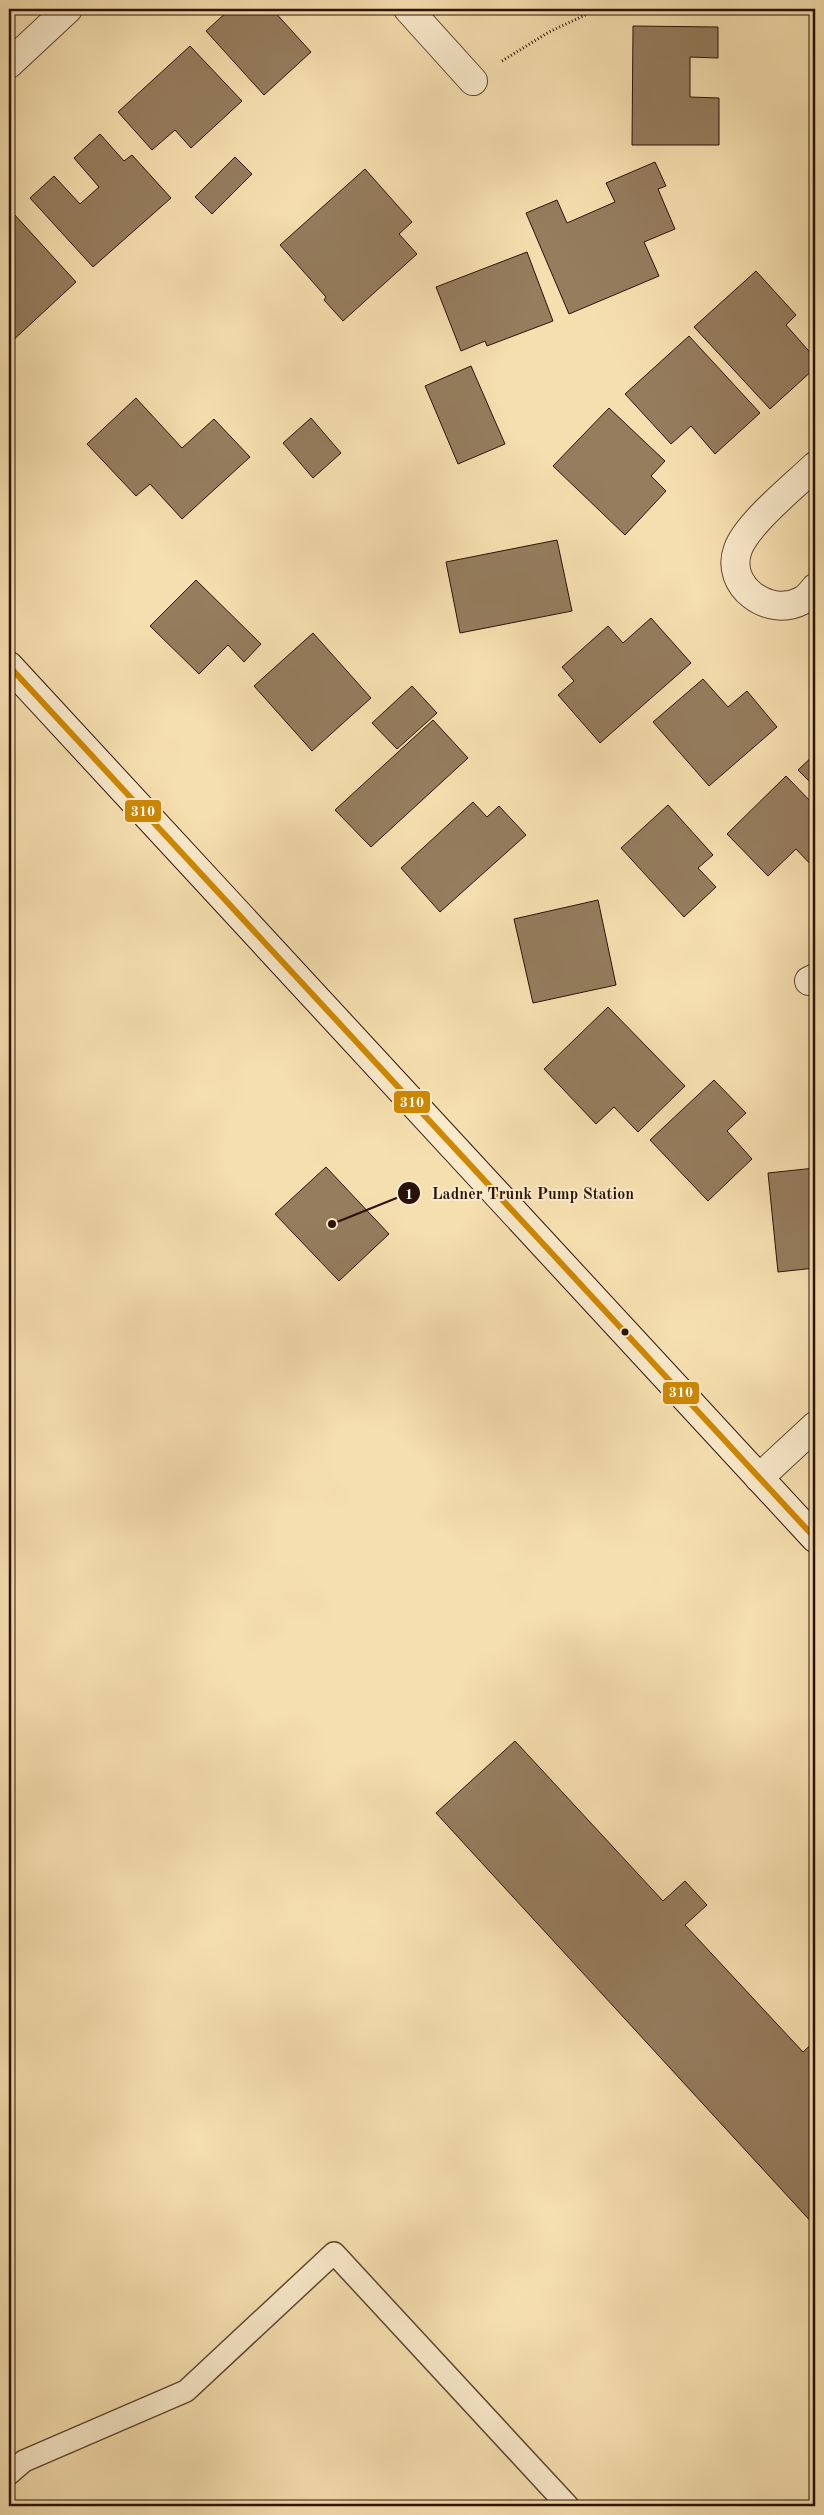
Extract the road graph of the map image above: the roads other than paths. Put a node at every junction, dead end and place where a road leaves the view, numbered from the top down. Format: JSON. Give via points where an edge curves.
{"nodes":[{"id":1,"x":68,"y":9,"type":"edge"},
{"id":2,"x":408,"y":9,"type":"edge"},
{"id":3,"x":9,"y":64,"type":"edge"},
{"id":4,"x":473,"y":81,"type":"road end"},
{"id":5,"x":815,"y":466,"type":"edge"},
{"id":6,"x":815,"y":588,"type":"edge"},
{"id":7,"x":9,"y":666,"type":"edge"},
{"id":8,"x":815,"y":1426,"type":"edge"},
{"id":9,"x":759,"y":1478,"type":"junction"},
{"id":10,"x":815,"y":1538,"type":"edge"},
{"id":11,"x":9,"y":2474,"type":"edge"},
{"id":12,"x":568,"y":2506,"type":"edge"}],
"edges":[{"from":1,"to":3,"type":"main road"},
{"from":2,"to":4,"type":"main road"},
{"from":5,"to":6,"type":"main road","via":[[742,537],[736,552],[736,570],[741,584],[765,604],[789,605],[802,601]]},
{"from":7,"to":9,"type":"main road"},
{"from":8,"to":9,"type":"main road"},
{"from":9,"to":10,"type":"main road"},
{"from":11,"to":12,"type":"lane","via":[[24,2460],[186,2391],[334,2253]]}]}
